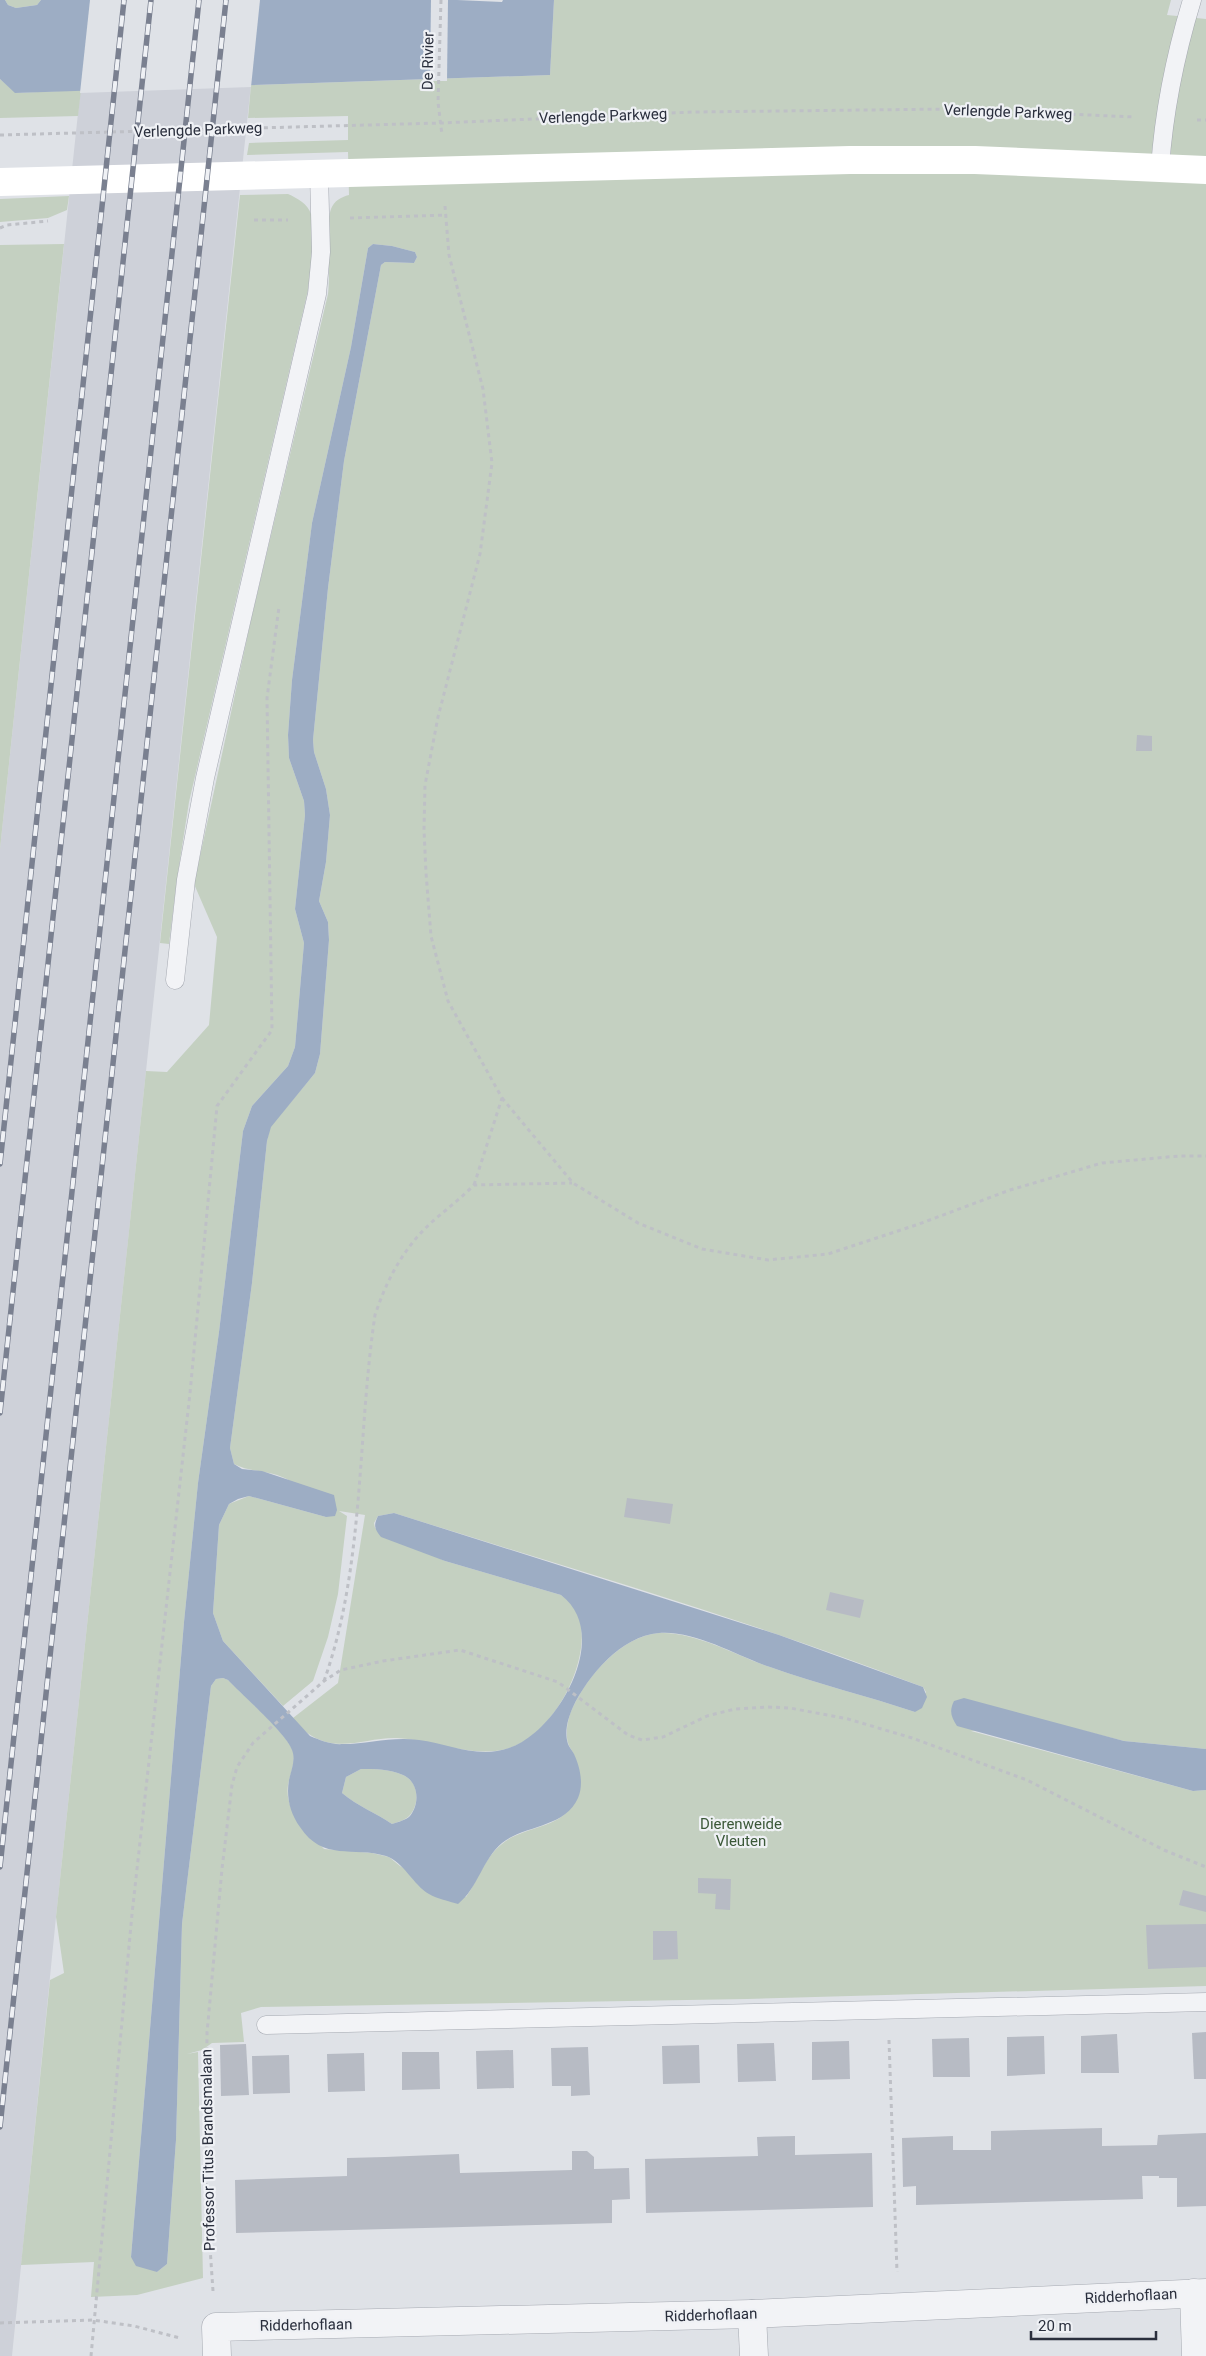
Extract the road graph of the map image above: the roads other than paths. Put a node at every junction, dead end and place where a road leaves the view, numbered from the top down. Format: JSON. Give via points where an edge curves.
{"nodes":[{"id":1,"x":1192,"y":0,"type":"edge"},
{"id":2,"x":1160,"y":168,"type":"junction"},
{"id":3,"x":1206,"y":170,"type":"edge"},
{"id":4,"x":319,"y":173,"type":"junction"},
{"id":5,"x":0,"y":182,"type":"edge"},
{"id":6,"x":175,"y":980,"type":"dead end"},
{"id":7,"x":1206,"y":2002,"type":"edge"},
{"id":8,"x":266,"y":2025,"type":"dead end"},
{"id":9,"x":1200,"y":2293,"type":"edge"},
{"id":10,"x":752,"y":2314,"type":"junction"},
{"id":11,"x":217,"y":2356,"type":"edge"},
{"id":12,"x":754,"y":2356,"type":"edge"},
{"id":13,"x":1196,"y":2356,"type":"edge"}],
"edges":[{"from":1,"to":2,"type":"lane","via":[[1178,44],[1164,118]]},
{"from":2,"to":3,"type":"street"},
{"from":2,"to":4,"type":"street","via":[[975,160],[850,160]]},
{"from":4,"to":5,"type":"street"},
{"from":4,"to":6,"type":"lane","via":[[321,252],[317,294],[205,778],[186,880]]},
{"from":7,"to":8,"type":"lane"},
{"from":9,"to":10,"type":"street","name":"Ridderhoflaan"},
{"from":9,"to":13,"type":"street"},
{"from":10,"to":11,"type":"street","name":"Ridderhoflaan","via":[[216,2327]]},
{"from":10,"to":12,"type":"street"}]}
